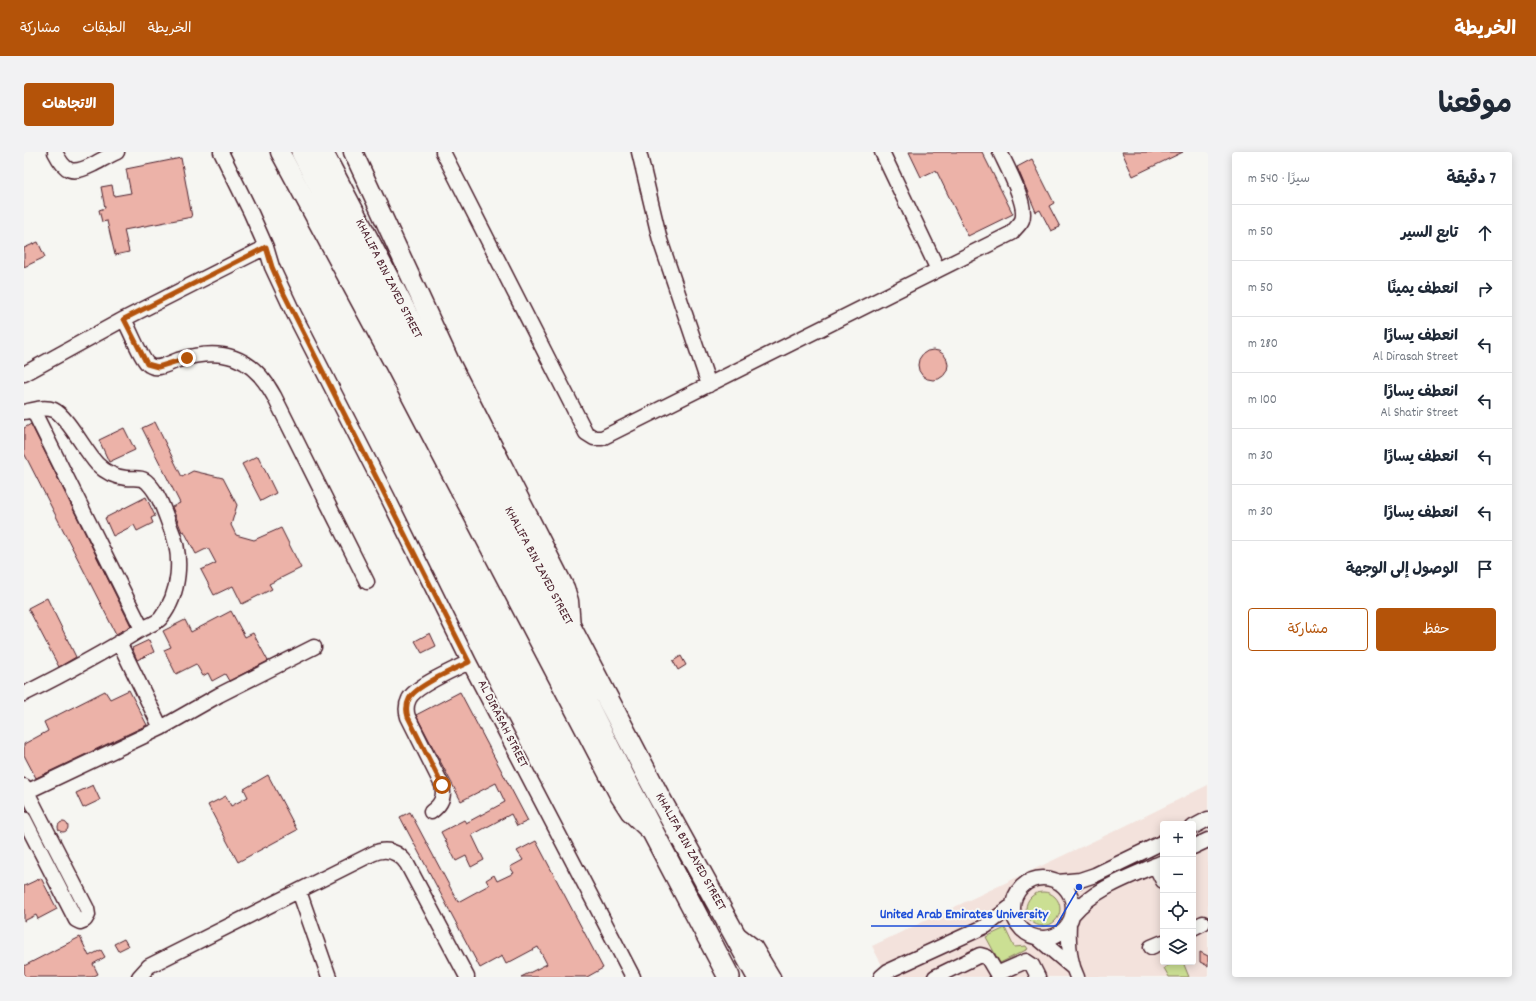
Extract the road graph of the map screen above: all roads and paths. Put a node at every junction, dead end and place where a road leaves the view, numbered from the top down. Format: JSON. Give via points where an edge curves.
{"nodes":[{"id":1,"x":55,"y":152,"type":"edge"},
{"id":2,"x":117,"y":152,"type":"edge"},
{"id":3,"x":221,"y":152,"type":"edge"},
{"id":4,"x":280,"y":152,"type":"edge"},
{"id":5,"x":302,"y":152,"type":"edge"},
{"id":6,"x":322,"y":152,"type":"edge"},
{"id":7,"x":353,"y":152,"type":"edge"},
{"id":8,"x":443,"y":152,"type":"edge"},
{"id":9,"x":639,"y":152,"type":"edge"},
{"id":10,"x":882,"y":152,"type":"edge"},
{"id":11,"x":1000,"y":152,"type":"edge"},
{"id":12,"x":266,"y":247,"type":"junction"},
{"id":13,"x":938,"y":270,"type":"junction"},
{"id":14,"x":124,"y":319,"type":"junction"},
{"id":15,"x":24,"y":374,"type":"edge"},
{"id":16,"x":709,"y":385,"type":"junction"},
{"id":17,"x":28,"y":411,"type":"edge"},
{"id":18,"x":367,"y":582,"type":"dead end"},
{"id":19,"x":142,"y":629,"type":"junction"},
{"id":20,"x":571,"y":629,"type":"junction"},
{"id":21,"x":120,"y":644,"type":"junction"},
{"id":22,"x":314,"y":648,"type":"dead end"},
{"id":23,"x":469,"y":662,"type":"junction"},
{"id":24,"x":24,"y":694,"type":"edge"},
{"id":25,"x":160,"y":728,"type":"junction"},
{"id":26,"x":25,"y":790,"type":"edge"},
{"id":27,"x":431,"y":812,"type":"dead end"},
{"id":28,"x":24,"y":819,"type":"edge"},
{"id":29,"x":1208,"y":819,"type":"edge"},
{"id":30,"x":1196,"y":825,"type":"edge"},
{"id":31,"x":652,"y":833,"type":"junction"},
{"id":32,"x":1208,"y":840,"type":"edge"},
{"id":33,"x":1160,"y":843,"type":"edge"},
{"id":34,"x":1196,"y":846,"type":"edge"},
{"id":35,"x":1159,"y":864,"type":"edge"},
{"id":36,"x":1058,"y":882,"type":"junction"},
{"id":37,"x":299,"y":891,"type":"junction"},
{"id":38,"x":1013,"y":905,"type":"junction"},
{"id":39,"x":1071,"y":919,"type":"junction"},
{"id":40,"x":733,"y":931,"type":"junction"},
{"id":41,"x":1039,"y":939,"type":"junction"},
{"id":42,"x":1075,"y":972,"type":"edge"},
{"id":43,"x":627,"y":975,"type":"edge"},
{"id":44,"x":139,"y":977,"type":"edge"},
{"id":45,"x":328,"y":977,"type":"edge"},
{"id":46,"x":467,"y":977,"type":"edge"},
{"id":47,"x":729,"y":977,"type":"edge"},
{"id":48,"x":758,"y":977,"type":"edge"},
{"id":49,"x":773,"y":977,"type":"edge"},
{"id":50,"x":881,"y":977,"type":"edge"},
{"id":51,"x":934,"y":977,"type":"edge"},
{"id":52,"x":1038,"y":977,"type":"edge"}],
"edges":[{"from":1,"to":2,"type":"street","via":[[64,167],[77,171]]},
{"from":3,"to":12,"type":"street","name":"AL DIRASAH STREET"},
{"from":4,"to":31,"type":"main road","via":[[619,795],[634,816]]},
{"from":5,"to":31,"type":"highway","name":"KHALIFA BIN ZAYED STREET"},
{"from":6,"to":20,"type":"highway","name":"KHALIFA BIN ZAYED STREET"},
{"from":7,"to":20,"type":"main road","via":[[451,364],[565,588],[569,601]]},
{"from":8,"to":16,"type":"street","via":[[586,433],[594,438],[602,438]]},
{"from":9,"to":16,"type":"street","via":[[660,240]]},
{"from":10,"to":13,"type":"street"},
{"from":11,"to":13,"type":"street","via":[[1022,205],[1022,220],[1012,233]]},
{"from":12,"to":14,"type":"street"},
{"from":12,"to":23,"type":"street","name":"AL DIRASAH STREET","via":[[282,290]]},
{"from":13,"to":16,"type":"street"},
{"from":14,"to":15,"type":"street"},
{"from":14,"to":18,"type":"street","via":[[144,361],[150,366],[158,367],[197,356],[219,354],[240,360],[258,372],[274,396]]},
{"from":17,"to":19,"type":"street"},
{"from":17,"to":19,"type":"street","via":[[39,408],[53,410],[61,416],[84,448],[106,472],[115,476],[138,478],[147,482],[155,492],[176,540],[176,588],[160,619]]},
{"from":19,"to":21,"type":"street"},
{"from":20,"to":40,"type":"highway","name":"KHALIFA BIN ZAYED STREET"},
{"from":21,"to":24,"type":"street"},
{"from":21,"to":25,"type":"street"},
{"from":22,"to":25,"type":"street","via":[[219,694]]},
{"from":23,"to":27,"type":"street","via":[[416,690],[408,700],[408,717],[442,785],[443,798]]},
{"from":23,"to":43,"type":"street","name":"AL DIRASAH STREET"},
{"from":25,"to":26,"type":"street"},
{"from":26,"to":28,"type":"street","via":[[87,909],[88,915],[85,920],[76,920]]},
{"from":29,"to":30,"type":"street"},
{"from":31,"to":47,"type":"highway","name":"KHALIFA BIN ZAYED STREET"},
{"from":32,"to":34,"type":"street"},
{"from":33,"to":36,"type":"street","via":[[1095,875]]},
{"from":35,"to":39,"type":"street","via":[[1099,892],[1085,901]]},
{"from":36,"to":38,"type":"street","via":[[1044,878],[1029,881],[1018,891]]},
{"from":36,"to":39,"type":"street","via":[[1064,886],[1072,899]]},
{"from":37,"to":44,"type":"street","via":[[149,966]]},
{"from":37,"to":45,"type":"street"},
{"from":37,"to":46,"type":"street","via":[[378,851],[385,850],[398,854],[407,864]]},
{"from":38,"to":41,"type":"street","via":[[1015,921],[1019,928]]},
{"from":38,"to":50,"type":"street","via":[[986,926],[888,971]]},
{"from":39,"to":41,"type":"street","via":[[1064,931],[1056,936]]},
{"from":39,"to":42,"type":"street","via":[[1069,943]]},
{"from":40,"to":48,"type":"highway","name":"KHALIFA BIN ZAYED STREET"},
{"from":40,"to":49,"type":"street","via":[[755,947]]},
{"from":41,"to":42,"type":"street"},
{"from":51,"to":52,"type":"street","via":[[980,955],[987,957],[997,974],[1026,961],[1032,965]]}]}
